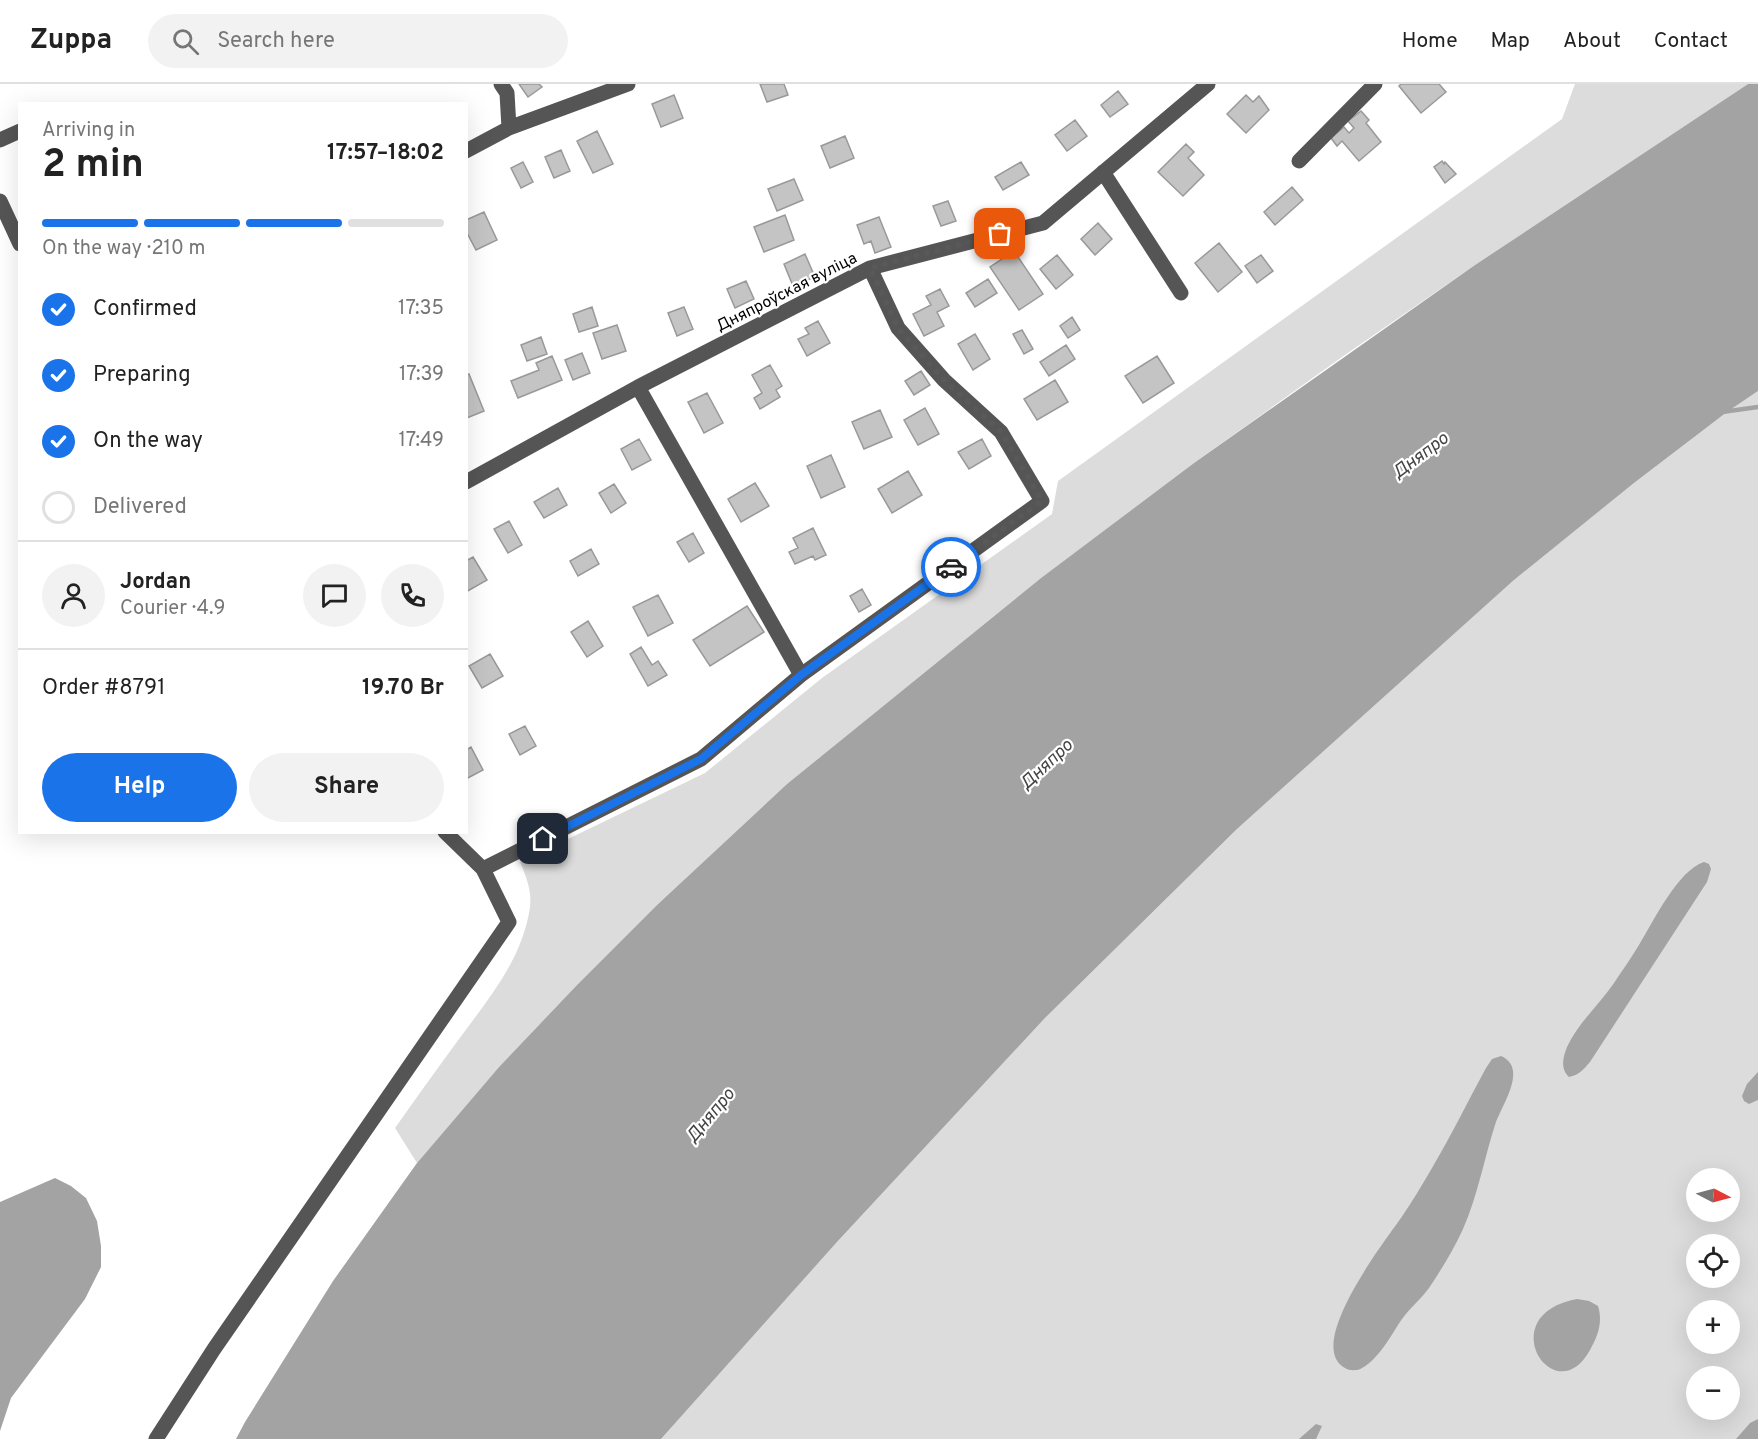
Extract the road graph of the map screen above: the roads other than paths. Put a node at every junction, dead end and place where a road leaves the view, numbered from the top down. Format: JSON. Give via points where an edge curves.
{"nodes":[{"id":1,"x":501,"y":84,"type":"edge"},
{"id":2,"x":628,"y":84,"type":"edge"},
{"id":3,"x":1208,"y":84,"type":"edge"},
{"id":4,"x":1375,"y":84,"type":"edge"},
{"id":5,"x":509,"y":128,"type":"junction"},
{"id":6,"x":18,"y":132,"type":"edge"},
{"id":7,"x":0,"y":140,"type":"edge"},
{"id":8,"x":468,"y":150,"type":"edge"},
{"id":9,"x":1299,"y":160,"type":"dead end"},
{"id":10,"x":1103,"y":172,"type":"junction"},
{"id":11,"x":0,"y":201,"type":"edge"},
{"id":12,"x":18,"y":240,"type":"edge"},
{"id":13,"x":870,"y":268,"type":"junction"},
{"id":14,"x":1181,"y":293,"type":"dead end"},
{"id":15,"x":638,"y":387,"type":"junction"},
{"id":16,"x":468,"y":481,"type":"edge"},
{"id":17,"x":801,"y":675,"type":"junction"},
{"id":18,"x":448,"y":834,"type":"edge"},
{"id":19,"x":483,"y":869,"type":"junction"},
{"id":20,"x":156,"y":1439,"type":"edge"}],
"edges":[{"from":1,"to":5,"type":"street","via":[[507,93]]},
{"from":2,"to":5,"type":"street"},
{"from":3,"to":10,"type":"street","name":"Дняпроўская вуліца"},
{"from":4,"to":9,"type":"street"},
{"from":5,"to":8,"type":"street"},
{"from":6,"to":7,"type":"street"},
{"from":10,"to":13,"type":"street","name":"Дняпроўская вуліца","via":[[1043,223]]},
{"from":10,"to":14,"type":"street"},
{"from":11,"to":12,"type":"street"},
{"from":13,"to":15,"type":"street","name":"Дняпроўская вуліца"},
{"from":13,"to":17,"type":"street","via":[[898,328],[944,380],[1001,432],[1042,501]]},
{"from":15,"to":16,"type":"street","name":"Дняпроўская вуліца"},
{"from":15,"to":17,"type":"street"},
{"from":17,"to":19,"type":"street","via":[[701,759]]},
{"from":18,"to":19,"type":"street"},
{"from":19,"to":20,"type":"street","via":[[509,922]]}]}
